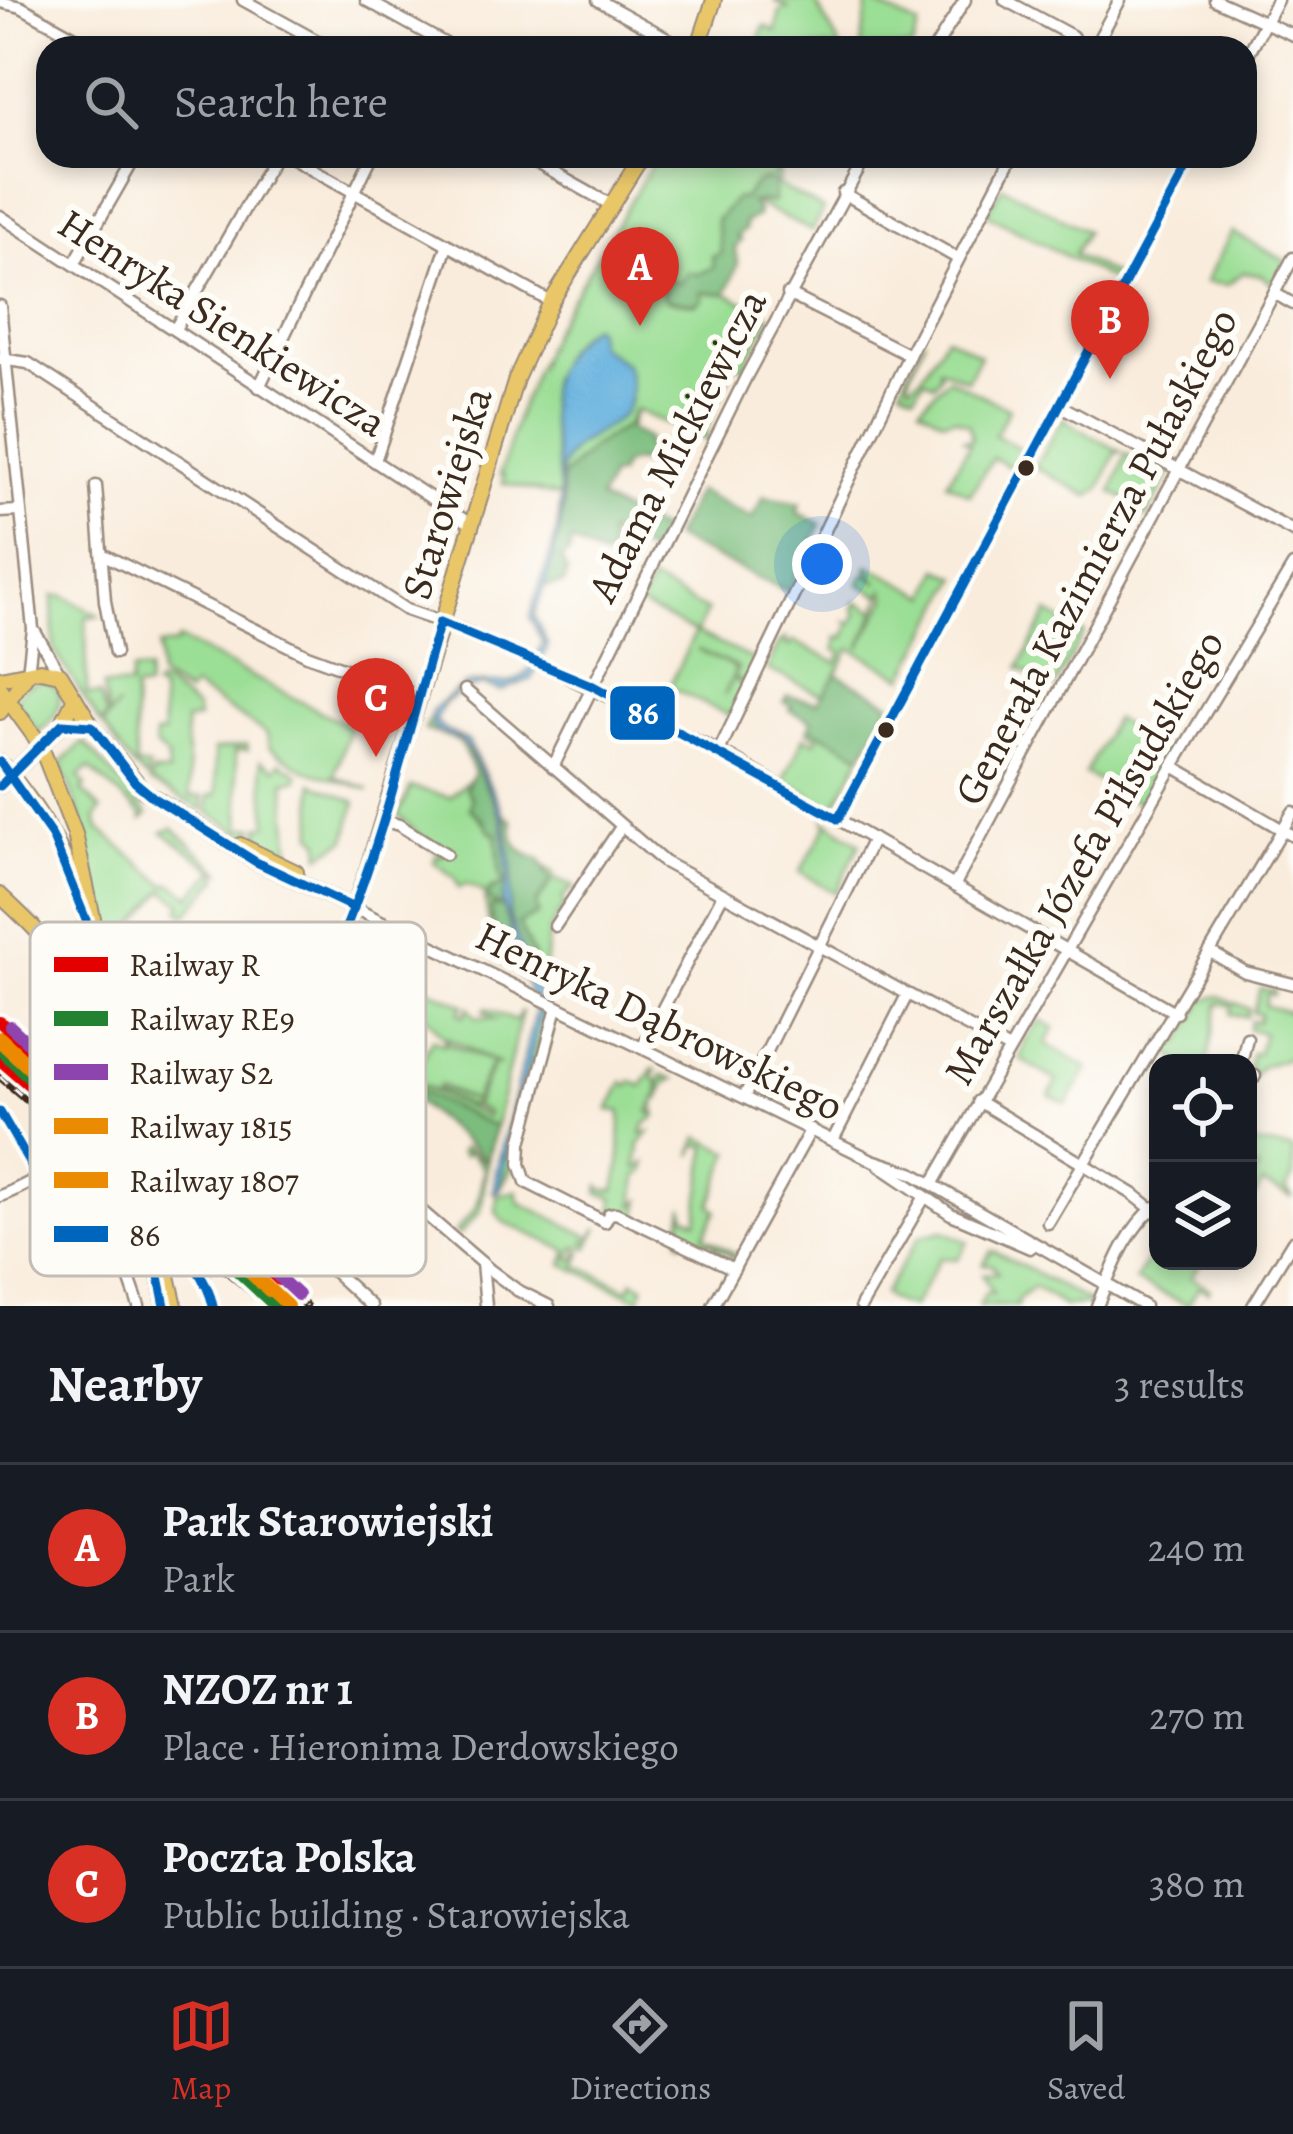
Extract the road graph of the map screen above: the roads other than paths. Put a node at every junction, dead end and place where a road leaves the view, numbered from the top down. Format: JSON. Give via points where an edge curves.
{"nodes":[{"id":1,"x":243,"y":0,"type":"edge"},
{"id":2,"x":366,"y":0,"type":"edge"},
{"id":3,"x":598,"y":0,"type":"edge"},
{"id":4,"x":714,"y":0,"type":"edge"},
{"id":5,"x":965,"y":0,"type":"edge"},
{"id":6,"x":1005,"y":0,"type":"edge"},
{"id":7,"x":1120,"y":0,"type":"edge"},
{"id":8,"x":1215,"y":0,"type":"edge"},
{"id":9,"x":1277,"y":0,"type":"edge"},
{"id":10,"x":0,"y":2,"type":"edge"},
{"id":11,"x":1265,"y":22,"type":"junction"},
{"id":12,"x":1293,"y":35,"type":"edge"},
{"id":13,"x":73,"y":36,"type":"edge"},
{"id":14,"x":308,"y":36,"type":"edge"},
{"id":15,"x":431,"y":36,"type":"edge"},
{"id":16,"x":663,"y":36,"type":"edge"},
{"id":17,"x":702,"y":36,"type":"edge"},
{"id":18,"x":942,"y":36,"type":"edge"},
{"id":19,"x":1072,"y":36,"type":"edge"},
{"id":20,"x":1100,"y":36,"type":"edge"},
{"id":21,"x":1257,"y":37,"type":"edge"},
{"id":22,"x":129,"y":168,"type":"edge"},
{"id":23,"x":268,"y":168,"type":"edge"},
{"id":24,"x":310,"y":168,"type":"edge"},
{"id":25,"x":366,"y":168,"type":"edge"},
{"id":26,"x":545,"y":168,"type":"edge"},
{"id":27,"x":636,"y":168,"type":"edge"},
{"id":28,"x":859,"y":168,"type":"edge"},
{"id":29,"x":1006,"y":168,"type":"edge"},
{"id":30,"x":1187,"y":168,"type":"edge"},
{"id":31,"x":354,"y":193,"type":"junction"},
{"id":32,"x":843,"y":193,"type":"junction"},
{"id":33,"x":613,"y":206,"type":"junction"},
{"id":34,"x":0,"y":216,"type":"edge"},
{"id":35,"x":447,"y":246,"type":"junction"},
{"id":36,"x":957,"y":258,"type":"junction"},
{"id":37,"x":1293,"y":258,"type":"edge"},
{"id":38,"x":74,"y":264,"type":"junction"},
{"id":39,"x":1274,"y":293,"type":"junction"},
{"id":40,"x":788,"y":294,"type":"junction"},
{"id":41,"x":551,"y":302,"type":"junction"},
{"id":42,"x":1293,"y":304,"type":"edge"},
{"id":43,"x":0,"y":306,"type":"edge"},
{"id":44,"x":175,"y":329,"type":"junction"},
{"id":45,"x":909,"y":355,"type":"junction"},
{"id":46,"x":3,"y":358,"type":"edge"},
{"id":47,"x":260,"y":387,"type":"junction"},
{"id":48,"x":1059,"y":406,"type":"junction"},
{"id":49,"x":375,"y":461,"type":"junction"},
{"id":50,"x":1179,"y":470,"type":"junction"},
{"id":51,"x":97,"y":486,"type":"dead end"},
{"id":52,"x":20,"y":511,"type":"junction"},
{"id":53,"x":0,"y":512,"type":"edge"},
{"id":54,"x":470,"y":523,"type":"junction"},
{"id":55,"x":1293,"y":531,"type":"edge"},
{"id":56,"x":102,"y":554,"type":"junction"},
{"id":57,"x":1293,"y":566,"type":"edge"},
{"id":58,"x":440,"y":622,"type":"junction"},
{"id":59,"x":33,"y":629,"type":"junction"},
{"id":60,"x":115,"y":653,"type":"dead end"},
{"id":61,"x":28,"y":673,"type":"junction"},
{"id":62,"x":60,"y":674,"type":"junction"},
{"id":63,"x":0,"y":678,"type":"edge"},
{"id":64,"x":592,"y":688,"type":"junction"},
{"id":65,"x":465,"y":690,"type":"dead end"},
{"id":66,"x":419,"y":695,"type":"junction"},
{"id":67,"x":75,"y":698,"type":"junction"},
{"id":68,"x":3,"y":700,"type":"edge"},
{"id":69,"x":62,"y":724,"type":"junction"},
{"id":70,"x":92,"y":726,"type":"junction"},
{"id":71,"x":40,"y":744,"type":"junction"},
{"id":72,"x":719,"y":751,"type":"junction"},
{"id":73,"x":0,"y":762,"type":"edge"},
{"id":74,"x":553,"y":766,"type":"junction"},
{"id":75,"x":1173,"y":766,"type":"junction"},
{"id":76,"x":6,"y":781,"type":"edge"},
{"id":77,"x":1293,"y":812,"type":"edge"},
{"id":78,"x":838,"y":819,"type":"junction"},
{"id":79,"x":382,"y":820,"type":"junction"},
{"id":80,"x":621,"y":827,"type":"junction"},
{"id":81,"x":1288,"y":833,"type":"edge"},
{"id":82,"x":873,"y":839,"type":"junction"},
{"id":83,"x":446,"y":854,"type":"dead end"},
{"id":84,"x":954,"y":886,"type":"junction"},
{"id":85,"x":0,"y":896,"type":"edge"},
{"id":86,"x":722,"y":896,"type":"junction"},
{"id":87,"x":354,"y":908,"type":"junction"},
{"id":88,"x":84,"y":922,"type":"edge"},
{"id":89,"x":95,"y":922,"type":"edge"},
{"id":90,"x":347,"y":922,"type":"edge"},
{"id":91,"x":383,"y":922,"type":"edge"},
{"id":92,"x":555,"y":926,"type":"dead end"},
{"id":93,"x":30,"y":927,"type":"edge"},
{"id":94,"x":426,"y":943,"type":"edge"},
{"id":95,"x":816,"y":946,"type":"junction"},
{"id":96,"x":1066,"y":951,"type":"junction"},
{"id":97,"x":1212,"y":952,"type":"junction"},
{"id":98,"x":1293,"y":984,"type":"edge"},
{"id":99,"x":907,"y":995,"type":"junction"},
{"id":100,"x":556,"y":1007,"type":"junction"},
{"id":101,"x":1176,"y":1013,"type":"junction"},
{"id":102,"x":1247,"y":1038,"type":"dead end"},
{"id":103,"x":642,"y":1048,"type":"junction"},
{"id":104,"x":1009,"y":1049,"type":"junction"},
{"id":105,"x":1243,"y":1054,"type":"edge"},
{"id":106,"x":743,"y":1097,"type":"junction"},
{"id":107,"x":978,"y":1101,"type":"junction"},
{"id":108,"x":0,"y":1112,"type":"edge"},
{"id":109,"x":811,"y":1129,"type":"junction"},
{"id":110,"x":833,"y":1140,"type":"junction"},
{"id":111,"x":30,"y":1164,"type":"edge"},
{"id":112,"x":1085,"y":1165,"type":"junction"},
{"id":113,"x":30,"y":1183,"type":"edge"},
{"id":114,"x":929,"y":1191,"type":"junction"},
{"id":115,"x":0,"y":1196,"type":"edge"},
{"id":116,"x":1149,"y":1205,"type":"edge"},
{"id":117,"x":426,"y":1215,"type":"edge"},
{"id":118,"x":1149,"y":1218,"type":"edge"},
{"id":119,"x":1048,"y":1222,"type":"dead end"},
{"id":120,"x":1293,"y":1241,"type":"edge"},
{"id":121,"x":734,"y":1269,"type":"junction"},
{"id":122,"x":490,"y":1270,"type":"junction"},
{"id":123,"x":1276,"y":1272,"type":"junction"},
{"id":124,"x":128,"y":1276,"type":"edge"},
{"id":125,"x":163,"y":1276,"type":"edge"},
{"id":126,"x":168,"y":1276,"type":"edge"},
{"id":127,"x":203,"y":1276,"type":"edge"},
{"id":128,"x":338,"y":1276,"type":"edge"},
{"id":129,"x":1293,"y":1281,"type":"edge"},
{"id":130,"x":1106,"y":1282,"type":"junction"},
{"id":131,"x":139,"y":1306,"type":"edge"},
{"id":132,"x":165,"y":1306,"type":"edge"},
{"id":133,"x":175,"y":1306,"type":"edge"},
{"id":134,"x":213,"y":1306,"type":"edge"},
{"id":135,"x":371,"y":1306,"type":"edge"},
{"id":136,"x":486,"y":1306,"type":"edge"},
{"id":137,"x":549,"y":1306,"type":"edge"},
{"id":138,"x":713,"y":1306,"type":"edge"},
{"id":139,"x":861,"y":1306,"type":"edge"},
{"id":140,"x":1096,"y":1306,"type":"edge"},
{"id":141,"x":1144,"y":1306,"type":"edge"},
{"id":142,"x":1253,"y":1306,"type":"edge"}],
"edges":[{"from":1,"to":14,"type":"street"},
{"from":2,"to":15,"type":"street"},
{"from":3,"to":16,"type":"street"},
{"from":4,"to":17,"type":"main road"},
{"from":5,"to":18,"type":"street"},
{"from":6,"to":19,"type":"street"},
{"from":7,"to":20,"type":"street"},
{"from":8,"to":11,"type":"street"},
{"from":9,"to":11,"type":"street"},
{"from":10,"to":13,"type":"street"},
{"from":11,"to":12,"type":"street"},
{"from":11,"to":21,"type":"street"},
{"from":22,"to":38,"type":"street"},
{"from":23,"to":44,"type":"street"},
{"from":24,"to":31,"type":"street"},
{"from":25,"to":31,"type":"street"},
{"from":26,"to":33,"type":"street"},
{"from":27,"to":33,"type":"main road","name":"Starowiejska"},
{"from":28,"to":32,"type":"street","name":"Adama Mickiewicza"},
{"from":29,"to":36,"type":"street"},
{"from":30,"to":48,"type":"street"},
{"from":31,"to":35,"type":"street"},
{"from":31,"to":47,"type":"street"},
{"from":32,"to":36,"type":"street"},
{"from":32,"to":40,"type":"street","name":"Adama Mickiewicza"},
{"from":33,"to":41,"type":"main road","name":"Starowiejska"},
{"from":34,"to":38,"type":"street","name":"Henryka Sienkiewicza"},
{"from":35,"to":41,"type":"street"},
{"from":35,"to":49,"type":"street"},
{"from":36,"to":45,"type":"street"},
{"from":37,"to":39,"type":"street","name":"Generała Kazimierza Pułaskiego"},
{"from":38,"to":44,"type":"street","name":"Henryka Sienkiewicza"},
{"from":39,"to":42,"type":"street"},
{"from":39,"to":50,"type":"street","name":"Generała Kazimierza Pułaskiego"},
{"from":40,"to":45,"type":"street"},
{"from":40,"to":64,"type":"street","name":"Adama Mickiewicza"},
{"from":41,"to":54,"type":"main road","name":"Starowiejska","via":[[501,417]]},
{"from":43,"to":46,"type":"street"},
{"from":44,"to":47,"type":"street","name":"Henryka Sienkiewicza"},
{"from":45,"to":72,"type":"street"},
{"from":46,"to":52,"type":"street"},
{"from":46,"to":58,"type":"street","via":[[28,363],[399,607]]},
{"from":47,"to":49,"type":"street","name":"Henryka Sienkiewicza"},
{"from":48,"to":50,"type":"street"},
{"from":48,"to":78,"type":"street"},
{"from":49,"to":54,"type":"street","name":"Henryka Sienkiewicza"},
{"from":50,"to":55,"type":"street"},
{"from":50,"to":84,"type":"street","name":"Generała Kazimierza Pułaskiego"},
{"from":51,"to":56,"type":"street"},
{"from":52,"to":53,"type":"street"},
{"from":52,"to":59,"type":"street"},
{"from":54,"to":58,"type":"main road","name":"Starowiejska"},
{"from":56,"to":60,"type":"street"},
{"from":56,"to":66,"type":"street","via":[[307,655]]},
{"from":57,"to":75,"type":"street","name":"Marszałka Józefa Piłsudskiego"},
{"from":58,"to":64,"type":"street"},
{"from":58,"to":66,"type":"main road","name":"Starowiejska"},
{"from":59,"to":61,"type":"street"},
{"from":59,"to":62,"type":"street"},
{"from":61,"to":62,"type":"main road"},
{"from":61,"to":63,"type":"main road"},
{"from":61,"to":68,"type":"main road"},
{"from":62,"to":67,"type":"main road"},
{"from":64,"to":72,"type":"street"},
{"from":64,"to":74,"type":"street","name":"Adama Mickiewicza"},
{"from":65,"to":74,"type":"street"},
{"from":66,"to":79,"type":"main road","name":"Starowiejska"},
{"from":67,"to":69,"type":"main road"},
{"from":67,"to":70,"type":"main road","name":"Henryka Dąbrowskiego"},
{"from":68,"to":71,"type":"main road"},
{"from":69,"to":70,"type":"main road"},
{"from":69,"to":71,"type":"main road"},
{"from":70,"to":87,"type":"main road","name":"Henryka Dąbrowskiego","via":[[143,790]]},
{"from":71,"to":76,"type":"main road"},
{"from":71,"to":89,"type":"main road"},
{"from":72,"to":78,"type":"street"},
{"from":73,"to":76,"type":"main road"},
{"from":74,"to":80,"type":"street"},
{"from":75,"to":81,"type":"street"},
{"from":75,"to":96,"type":"street","name":"Marszałka Józefa Piłsudskiego"},
{"from":76,"to":88,"type":"main road","via":[[40,812],[74,880]]},
{"from":77,"to":81,"type":"street"},
{"from":78,"to":82,"type":"street"},
{"from":79,"to":83,"type":"street"},
{"from":79,"to":87,"type":"main road","name":"Starowiejska"},
{"from":80,"to":86,"type":"street"},
{"from":80,"to":92,"type":"street"},
{"from":81,"to":97,"type":"street"},
{"from":82,"to":84,"type":"street"},
{"from":82,"to":95,"type":"street"},
{"from":84,"to":96,"type":"street"},
{"from":85,"to":93,"type":"main road"},
{"from":86,"to":95,"type":"street"},
{"from":86,"to":103,"type":"street"},
{"from":87,"to":90,"type":"main road","name":"Starowiejska"},
{"from":87,"to":91,"type":"street","name":"Henryka Dąbrowskiego"},
{"from":94,"to":100,"type":"street","name":"Henryka Dąbrowskiego"},
{"from":95,"to":99,"type":"street"},
{"from":95,"to":104,"type":"street"},
{"from":95,"to":106,"type":"street"},
{"from":96,"to":101,"type":"street"},
{"from":96,"to":104,"type":"street","name":"Marszałka Józefa Piłsudskiego"},
{"from":97,"to":98,"type":"street","via":[[1244,972]]},
{"from":97,"to":101,"type":"street"},
{"from":99,"to":104,"type":"street"},
{"from":99,"to":110,"type":"street"},
{"from":100,"to":103,"type":"street","name":"Henryka Dąbrowskiego"},
{"from":100,"to":121,"type":"street","via":[[521,1143],[526,1182],[605,1222],[616,1214]]},
{"from":101,"to":112,"type":"street"},
{"from":102,"to":105,"type":"street"},
{"from":103,"to":106,"type":"street","name":"Henryka Dąbrowskiego"},
{"from":104,"to":107,"type":"street","name":"Marszałka Józefa Piłsudskiego"},
{"from":106,"to":109,"type":"street","name":"Henryka Dąbrowskiego"},
{"from":107,"to":112,"type":"street"},
{"from":107,"to":114,"type":"street","name":"Marszałka Józefa Piłsudskiego"},
{"from":108,"to":111,"type":"street"},
{"from":109,"to":110,"type":"street","name":"Henryka Dąbrowskiego"},
{"from":109,"to":121,"type":"street"},
{"from":110,"to":114,"type":"street","name":"Henryka Dąbrowskiego","via":[[912,1172]]},
{"from":112,"to":116,"type":"street"},
{"from":112,"to":119,"type":"street"},
{"from":113,"to":115,"type":"street"},
{"from":114,"to":130,"type":"street","name":"Henryka Dąbrowskiego","via":[[951,1214]]},
{"from":114,"to":139,"type":"street","name":"Marszałka Józefa Piłsudskiego"},
{"from":117,"to":122,"type":"street"},
{"from":118,"to":130,"type":"street"},
{"from":120,"to":123,"type":"street"},
{"from":121,"to":138,"type":"street"},
{"from":122,"to":136,"type":"street"},
{"from":122,"to":137,"type":"street"},
{"from":123,"to":129,"type":"street"},
{"from":123,"to":142,"type":"street"},
{"from":124,"to":131,"type":"street"},
{"from":125,"to":132,"type":"main road"},
{"from":126,"to":133,"type":"main road"},
{"from":127,"to":134,"type":"street"},
{"from":128,"to":135,"type":"street"},
{"from":130,"to":140,"type":"street"},
{"from":130,"to":141,"type":"street","name":"Henryka Dąbrowskiego"}]}
